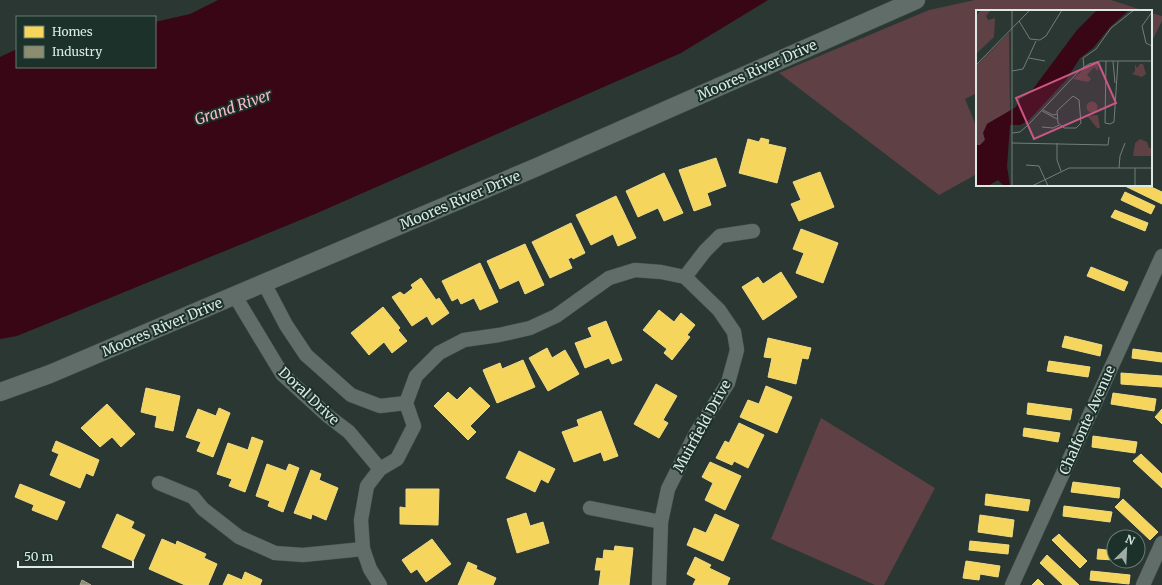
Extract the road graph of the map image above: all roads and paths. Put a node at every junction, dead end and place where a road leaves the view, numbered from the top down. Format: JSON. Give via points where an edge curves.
{"nodes":[{"id":1,"x":916,"y":0,"type":"edge"},
{"id":2,"x":752,"y":231,"type":"dead end"},
{"id":3,"x":1162,"y":256,"type":"edge"},
{"id":4,"x":685,"y":277,"type":"junction"},
{"id":5,"x":1157,"y":282,"type":"edge"},
{"id":6,"x":264,"y":283,"type":"junction"},
{"id":7,"x":235,"y":296,"type":"junction"},
{"id":8,"x":0,"y":392,"type":"edge"},
{"id":9,"x":406,"y":403,"type":"junction"},
{"id":10,"x":380,"y":469,"type":"junction"},
{"id":11,"x":159,"y":483,"type":"dead end"},
{"id":12,"x":590,"y":508,"type":"dead end"},
{"id":13,"x":661,"y":522,"type":"junction"},
{"id":14,"x":1162,"y":543,"type":"edge"},
{"id":15,"x":363,"y":549,"type":"junction"},
{"id":16,"x":380,"y":585,"type":"edge"},
{"id":17,"x":659,"y":585,"type":"edge"},
{"id":18,"x":1012,"y":585,"type":"edge"},
{"id":19,"x":1143,"y":585,"type":"edge"}],
"edges":[{"from":1,"to":6,"type":"street","name":"Moores River Drive","via":[[537,167]]},
{"from":2,"to":4,"type":"street","via":[[720,236]]},
{"from":3,"to":5,"type":"street","name":"Chalfonte Avenue"},
{"from":4,"to":9,"type":"street","via":[[635,270],[609,278],[556,316],[530,328],[464,340],[439,354],[416,376]]},
{"from":4,"to":13,"type":"street","name":"Muirfield Drive","via":[[719,310],[734,332],[737,350],[728,383],[696,433],[668,489]]},
{"from":5,"to":18,"type":"street","name":"Chalfonte Avenue"},
{"from":6,"to":7,"type":"street","name":"Moores River Drive"},
{"from":6,"to":9,"type":"street","name":"Doral Drive","via":[[286,325],[306,355],[351,395],[380,406]]},
{"from":7,"to":8,"type":"street","name":"Moores River Drive","via":[[50,374]]},
{"from":7,"to":10,"type":"street","name":"Doral Drive","via":[[282,374],[349,432]]},
{"from":9,"to":10,"type":"street","via":[[414,426],[397,459]]},
{"from":10,"to":15,"type":"street","via":[[367,486],[361,520]]},
{"from":11,"to":15,"type":"street","via":[[193,497],[239,537],[276,553],[304,556]]},
{"from":12,"to":13,"type":"street"},
{"from":13,"to":17,"type":"street","name":"Muirfield Drive"},
{"from":14,"to":19,"type":"street"},
{"from":15,"to":16,"type":"street","via":[[370,569]]}]}
